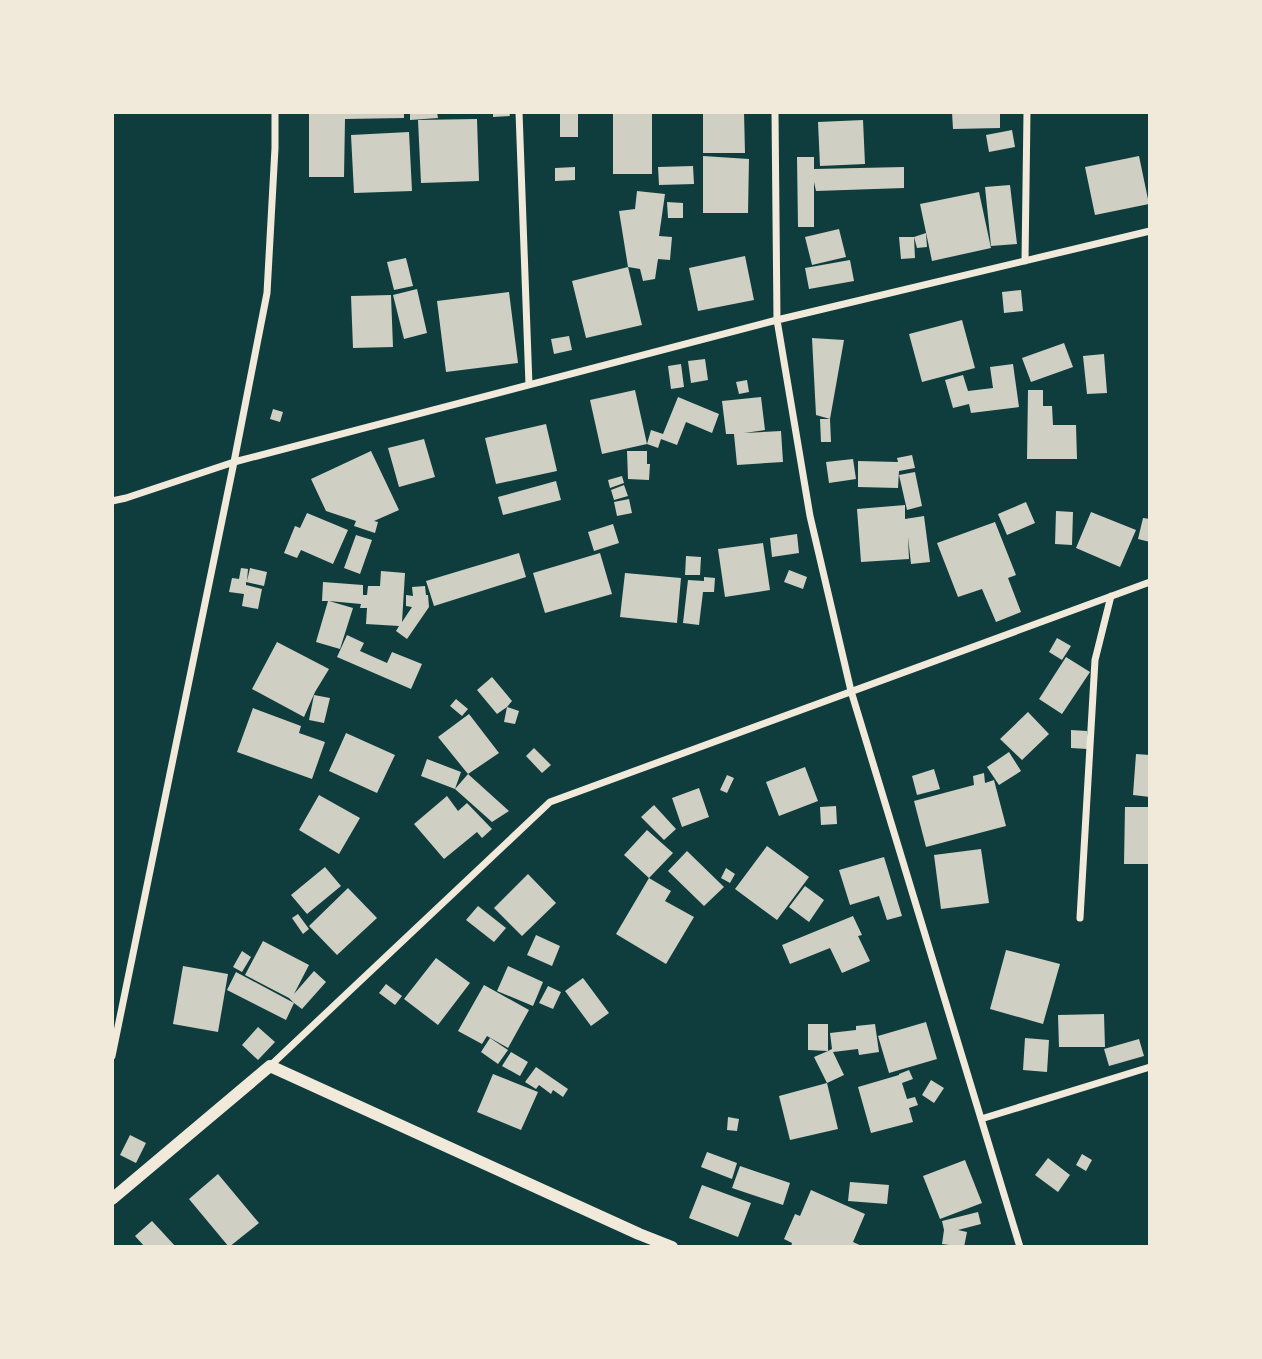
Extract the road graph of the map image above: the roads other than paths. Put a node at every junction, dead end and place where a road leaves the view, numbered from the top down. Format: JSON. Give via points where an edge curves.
{"nodes":[{"id":1,"x":275,"y":112,"type":"edge"},
{"id":2,"x":519,"y":112,"type":"edge"},
{"id":3,"x":775,"y":112,"type":"edge"},
{"id":4,"x":1027,"y":112,"type":"edge"},
{"id":5,"x":1150,"y":231,"type":"edge"},
{"id":6,"x":1025,"y":261,"type":"junction"},
{"id":7,"x":777,"y":320,"type":"junction"},
{"id":8,"x":529,"y":385,"type":"junction"},
{"id":9,"x":233,"y":462,"type":"junction"},
{"id":10,"x":112,"y":501,"type":"edge"},
{"id":11,"x":1150,"y":582,"type":"edge"},
{"id":12,"x":1111,"y":596,"type":"junction"},
{"id":13,"x":850,"y":691,"type":"junction"},
{"id":14,"x":1080,"y":918,"type":"dead end"},
{"id":15,"x":112,"y":1056,"type":"edge"},
{"id":16,"x":270,"y":1066,"type":"junction"},
{"id":17,"x":1150,"y":1067,"type":"edge"},
{"id":18,"x":981,"y":1119,"type":"junction"},
{"id":19,"x":112,"y":1199,"type":"edge"},
{"id":20,"x":672,"y":1247,"type":"edge"},
{"id":21,"x":1020,"y":1247,"type":"edge"}],
"edges":[{"from":1,"to":9,"type":"street","via":[[267,293]]},
{"from":2,"to":8,"type":"street"},
{"from":3,"to":7,"type":"street"},
{"from":4,"to":6,"type":"street"},
{"from":5,"to":6,"type":"street"},
{"from":6,"to":7,"type":"street"},
{"from":7,"to":8,"type":"street"},
{"from":7,"to":13,"type":"street","via":[[810,516]]},
{"from":8,"to":9,"type":"street"},
{"from":9,"to":10,"type":"street"},
{"from":9,"to":15,"type":"street"},
{"from":11,"to":12,"type":"street"},
{"from":12,"to":13,"type":"street"},
{"from":12,"to":14,"type":"street","via":[[1095,660]]},
{"from":13,"to":16,"type":"street","via":[[550,802]]},
{"from":13,"to":18,"type":"street"},
{"from":16,"to":19,"type":"street"},
{"from":16,"to":20,"type":"street"},
{"from":17,"to":18,"type":"street"},
{"from":18,"to":21,"type":"street"}]}
